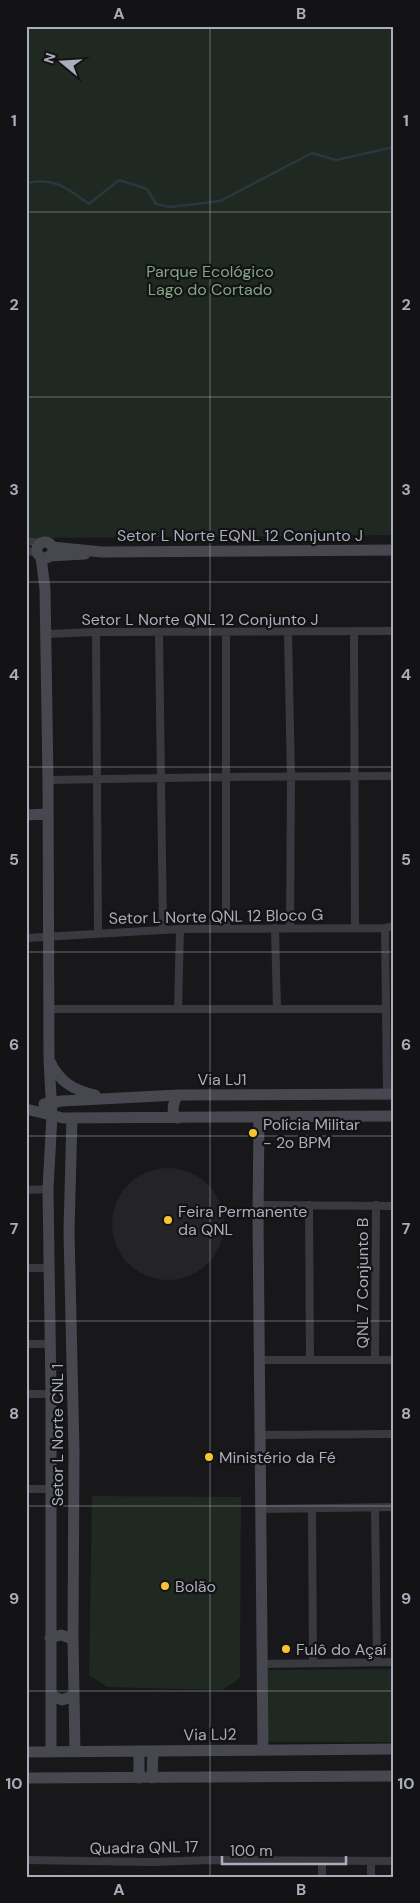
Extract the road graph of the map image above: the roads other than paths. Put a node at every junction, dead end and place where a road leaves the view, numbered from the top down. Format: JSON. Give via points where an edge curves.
{"nodes":[{"id":1,"x":26,"y":541,"type":"edge"},
{"id":2,"x":26,"y":550,"type":"edge"},
{"id":3,"x":394,"y":550,"type":"edge"},
{"id":4,"x":45,"y":552,"type":"junction"},
{"id":5,"x":354,"y":631,"type":"junction"},
{"id":6,"x":394,"y":631,"type":"edge"},
{"id":7,"x":96,"y":632,"type":"junction"},
{"id":8,"x":288,"y":632,"type":"junction"},
{"id":9,"x":159,"y":633,"type":"junction"},
{"id":10,"x":226,"y":633,"type":"junction"},
{"id":11,"x":46,"y":634,"type":"junction"},
{"id":12,"x":394,"y":776,"type":"edge"},
{"id":13,"x":226,"y":777,"type":"junction"},
{"id":14,"x":291,"y":777,"type":"junction"},
{"id":15,"x":353,"y":777,"type":"junction"},
{"id":16,"x":96,"y":778,"type":"junction"},
{"id":17,"x":162,"y":778,"type":"junction"},
{"id":18,"x":48,"y":780,"type":"junction"},
{"id":19,"x":26,"y":814,"type":"edge"},
{"id":20,"x":48,"y":814,"type":"junction"},
{"id":21,"x":355,"y":927,"type":"junction"},
{"id":22,"x":390,"y":927,"type":"edge"},
{"id":23,"x":226,"y":928,"type":"junction"},
{"id":24,"x":275,"y":928,"type":"junction"},
{"id":25,"x":290,"y":928,"type":"junction"},
{"id":26,"x":180,"y":929,"type":"junction"},
{"id":27,"x":163,"y":930,"type":"junction"},
{"id":28,"x":98,"y":933,"type":"junction"},
{"id":29,"x":26,"y":938,"type":"edge"},
{"id":30,"x":49,"y":938,"type":"junction"},
{"id":31,"x":385,"y":962,"type":"junction"},
{"id":32,"x":394,"y":967,"type":"edge"},
{"id":33,"x":178,"y":1008,"type":"junction"},
{"id":34,"x":49,"y":1009,"type":"junction"},
{"id":35,"x":276,"y":1009,"type":"junction"},
{"id":36,"x":385,"y":1009,"type":"junction"},
{"id":37,"x":49,"y":1060,"type":"junction"},
{"id":38,"x":390,"y":1069,"type":"edge"},
{"id":39,"x":351,"y":1094,"type":"junction"},
{"id":40,"x":390,"y":1094,"type":"edge"},
{"id":41,"x":178,"y":1095,"type":"junction"},
{"id":42,"x":106,"y":1098,"type":"junction"},
{"id":43,"x":50,"y":1102,"type":"junction"},
{"id":44,"x":29,"y":1109,"type":"edge"},
{"id":45,"x":52,"y":1115,"type":"junction"},
{"id":46,"x":349,"y":1116,"type":"junction"},
{"id":47,"x":394,"y":1116,"type":"edge"},
{"id":48,"x":259,"y":1117,"type":"junction"},
{"id":49,"x":72,"y":1118,"type":"junction"},
{"id":50,"x":178,"y":1118,"type":"junction"},
{"id":51,"x":69,"y":1178,"type":"junction"},
{"id":52,"x":48,"y":1185,"type":"junction"},
{"id":53,"x":26,"y":1190,"type":"edge"},
{"id":54,"x":258,"y":1205,"type":"junction"},
{"id":55,"x":309,"y":1205,"type":"junction"},
{"id":56,"x":376,"y":1205,"type":"junction"},
{"id":57,"x":394,"y":1206,"type":"edge"},
{"id":58,"x":26,"y":1268,"type":"edge"},
{"id":59,"x":50,"y":1268,"type":"junction"},
{"id":60,"x":26,"y":1344,"type":"edge"},
{"id":61,"x":50,"y":1344,"type":"junction"},
{"id":62,"x":51,"y":1357,"type":"junction"},
{"id":63,"x":72,"y":1360,"type":"junction"},
{"id":64,"x":260,"y":1360,"type":"junction"},
{"id":65,"x":310,"y":1360,"type":"junction"},
{"id":66,"x":375,"y":1360,"type":"junction"},
{"id":67,"x":394,"y":1360,"type":"edge"},
{"id":68,"x":72,"y":1378,"type":"junction"},
{"id":69,"x":51,"y":1381,"type":"junction"},
{"id":70,"x":26,"y":1394,"type":"edge"},
{"id":71,"x":51,"y":1394,"type":"junction"},
{"id":72,"x":394,"y":1434,"type":"edge"},
{"id":73,"x":260,"y":1435,"type":"junction"},
{"id":74,"x":26,"y":1489,"type":"edge"},
{"id":75,"x":51,"y":1489,"type":"junction"},
{"id":76,"x":394,"y":1507,"type":"edge"},
{"id":77,"x":312,"y":1508,"type":"junction"},
{"id":78,"x":375,"y":1508,"type":"junction"},
{"id":79,"x":260,"y":1509,"type":"junction"},
{"id":80,"x":50,"y":1638,"type":"junction"},
{"id":81,"x":73,"y":1639,"type":"junction"},
{"id":82,"x":377,"y":1662,"type":"junction"},
{"id":83,"x":394,"y":1662,"type":"edge"},
{"id":84,"x":313,"y":1663,"type":"junction"},
{"id":85,"x":262,"y":1664,"type":"junction"},
{"id":86,"x":51,"y":1695,"type":"junction"},
{"id":87,"x":74,"y":1696,"type":"junction"},
{"id":88,"x":394,"y":1749,"type":"edge"},
{"id":89,"x":263,"y":1750,"type":"junction"},
{"id":90,"x":51,"y":1751,"type":"junction"},
{"id":91,"x":139,"y":1751,"type":"junction"},
{"id":92,"x":153,"y":1751,"type":"junction"},
{"id":93,"x":26,"y":1752,"type":"edge"},
{"id":94,"x":75,"y":1752,"type":"junction"},
{"id":95,"x":394,"y":1776,"type":"edge"},
{"id":96,"x":26,"y":1778,"type":"edge"},
{"id":97,"x":139,"y":1778,"type":"junction"},
{"id":98,"x":152,"y":1778,"type":"junction"},
{"id":99,"x":26,"y":1860,"type":"edge"},
{"id":100,"x":371,"y":1861,"type":"junction"},
{"id":101,"x":394,"y":1861,"type":"edge"},
{"id":102,"x":322,"y":1862,"type":"junction"},
{"id":103,"x":322,"y":1877,"type":"edge"},
{"id":104,"x":371,"y":1877,"type":"edge"}],
"edges":[{"from":1,"to":4,"type":"street"},
{"from":2,"to":4,"type":"street"},
{"from":3,"to":4,"type":"street","name":"Setor L Norte EQNL 12 Conjunto J"},
{"from":4,"to":11,"type":"street"},
{"from":5,"to":6,"type":"street","name":"Setor L Norte QNL 12 Conjunto J"},
{"from":5,"to":8,"type":"street","name":"Setor L Norte QNL 12 Conjunto J"},
{"from":5,"to":15,"type":"street"},
{"from":7,"to":9,"type":"street","name":"Setor L Norte QNL 12 Conjunto J"},
{"from":7,"to":11,"type":"street","name":"Setor L Norte QNL 12 Conjunto J"},
{"from":7,"to":16,"type":"street"},
{"from":8,"to":10,"type":"street","name":"Setor L Norte QNL 12 Conjunto J"},
{"from":8,"to":14,"type":"street"},
{"from":9,"to":10,"type":"street","name":"Setor L Norte QNL 12 Conjunto J"},
{"from":9,"to":17,"type":"street"},
{"from":10,"to":13,"type":"street"},
{"from":11,"to":18,"type":"street"},
{"from":12,"to":15,"type":"street"},
{"from":13,"to":14,"type":"street"},
{"from":13,"to":17,"type":"street"},
{"from":13,"to":23,"type":"street"},
{"from":14,"to":15,"type":"street"},
{"from":14,"to":25,"type":"street"},
{"from":15,"to":21,"type":"street"},
{"from":16,"to":17,"type":"street"},
{"from":16,"to":18,"type":"street"},
{"from":16,"to":28,"type":"street"},
{"from":17,"to":27,"type":"street"},
{"from":18,"to":20,"type":"street"},
{"from":19,"to":20,"type":"street"},
{"from":20,"to":30,"type":"street"},
{"from":21,"to":22,"type":"street","name":"Setor L Norte QNL 12 Bloco G"},
{"from":21,"to":25,"type":"street","name":"Setor L Norte QNL 12 Bloco G"},
{"from":22,"to":31,"type":"street"},
{"from":23,"to":24,"type":"street","name":"Setor L Norte QNL 12 Bloco G"},
{"from":23,"to":26,"type":"street","name":"Setor L Norte QNL 12 Bloco G"},
{"from":24,"to":25,"type":"street","name":"Setor L Norte QNL 12 Bloco G"},
{"from":24,"to":35,"type":"street"},
{"from":26,"to":27,"type":"street","name":"Setor L Norte QNL 12 Bloco G"},
{"from":26,"to":33,"type":"street"},
{"from":27,"to":28,"type":"street","name":"Setor L Norte QNL 12 Bloco G"},
{"from":28,"to":30,"type":"street","name":"Setor L Norte QNL 12 Bloco G"},
{"from":29,"to":30,"type":"street","name":"Setor L Norte QNL 12 Bloco G"},
{"from":30,"to":34,"type":"street"},
{"from":31,"to":32,"type":"street"},
{"from":31,"to":36,"type":"street"},
{"from":33,"to":34,"type":"street"},
{"from":33,"to":35,"type":"street"},
{"from":34,"to":37,"type":"street"},
{"from":35,"to":36,"type":"street"},
{"from":36,"to":38,"type":"street"},
{"from":37,"to":42,"type":"street","via":[[58,1075],[73,1088]]},
{"from":37,"to":43,"type":"street"},
{"from":38,"to":40,"type":"street"},
{"from":39,"to":40,"type":"street","name":"Via LJ1"},
{"from":39,"to":41,"type":"street","name":"Via LJ1"},
{"from":39,"to":46,"type":"street","via":[[357,1102],[354,1114]]},
{"from":41,"to":42,"type":"street","name":"Via LJ1"},
{"from":41,"to":50,"type":"street","via":[[172,1111]]},
{"from":42,"to":43,"type":"street","name":"Via LJ1"},
{"from":43,"to":44,"type":"street","name":"Via LJ1"},
{"from":43,"to":45,"type":"street"},
{"from":44,"to":45,"type":"street"},
{"from":45,"to":49,"type":"street"},
{"from":45,"to":52,"type":"street"},
{"from":46,"to":47,"type":"street"},
{"from":46,"to":48,"type":"street"},
{"from":48,"to":50,"type":"street"},
{"from":48,"to":54,"type":"street"},
{"from":49,"to":50,"type":"street"},
{"from":49,"to":51,"type":"street","name":"Setor L Norte CNL 1"},
{"from":51,"to":52,"type":"street","via":[[56,1174]]},
{"from":51,"to":63,"type":"street","name":"Setor L Norte CNL 1"},
{"from":52,"to":53,"type":"street"},
{"from":52,"to":59,"type":"street"},
{"from":54,"to":55,"type":"street"},
{"from":54,"to":64,"type":"street"},
{"from":55,"to":56,"type":"street"},
{"from":55,"to":65,"type":"street"},
{"from":56,"to":57,"type":"street"},
{"from":56,"to":66,"type":"street","name":"QNL 7 Conjunto B"},
{"from":58,"to":59,"type":"street"},
{"from":59,"to":61,"type":"street"},
{"from":60,"to":61,"type":"street"},
{"from":61,"to":62,"type":"street"},
{"from":62,"to":63,"type":"street","via":[[61,1364]]},
{"from":62,"to":69,"type":"street"},
{"from":63,"to":68,"type":"street","name":"Setor L Norte CNL 1"},
{"from":64,"to":65,"type":"street"},
{"from":64,"to":73,"type":"street"},
{"from":65,"to":66,"type":"street"},
{"from":66,"to":67,"type":"street"},
{"from":68,"to":69,"type":"street","via":[[58,1375]]},
{"from":68,"to":81,"type":"street","name":"Setor L Norte CNL 1"},
{"from":69,"to":71,"type":"street"},
{"from":70,"to":71,"type":"street"},
{"from":71,"to":75,"type":"street"},
{"from":72,"to":73,"type":"street"},
{"from":73,"to":79,"type":"street"},
{"from":74,"to":75,"type":"street"},
{"from":75,"to":80,"type":"street"},
{"from":76,"to":78,"type":"street"},
{"from":77,"to":78,"type":"street"},
{"from":77,"to":79,"type":"street"},
{"from":77,"to":84,"type":"street"},
{"from":78,"to":82,"type":"street"},
{"from":79,"to":85,"type":"street"},
{"from":80,"to":81,"type":"street"},
{"from":80,"to":86,"type":"street"},
{"from":81,"to":87,"type":"street","name":"Setor L Norte CNL 1"},
{"from":82,"to":83,"type":"street"},
{"from":82,"to":84,"type":"street"},
{"from":84,"to":85,"type":"street"},
{"from":85,"to":89,"type":"street"},
{"from":86,"to":87,"type":"street","via":[[62,1700]]},
{"from":86,"to":90,"type":"street"},
{"from":87,"to":94,"type":"street","name":"Setor L Norte CNL 1"},
{"from":88,"to":89,"type":"street","name":"Via LJ2"},
{"from":89,"to":92,"type":"street","name":"Via LJ2"},
{"from":90,"to":93,"type":"street","name":"Via LJ2"},
{"from":90,"to":94,"type":"street","name":"Via LJ2"},
{"from":91,"to":92,"type":"street","name":"Via LJ2"},
{"from":91,"to":94,"type":"street","name":"Via LJ2"},
{"from":91,"to":97,"type":"street"},
{"from":92,"to":98,"type":"street"},
{"from":95,"to":98,"type":"street"},
{"from":96,"to":97,"type":"street"},
{"from":97,"to":98,"type":"street"},
{"from":99,"to":102,"type":"street","name":"Quadra QNL 17"},
{"from":100,"to":101,"type":"street","name":"Quadra QNL 17"},
{"from":100,"to":102,"type":"street","name":"Quadra QNL 17"},
{"from":100,"to":104,"type":"street"},
{"from":102,"to":103,"type":"street"}]}
